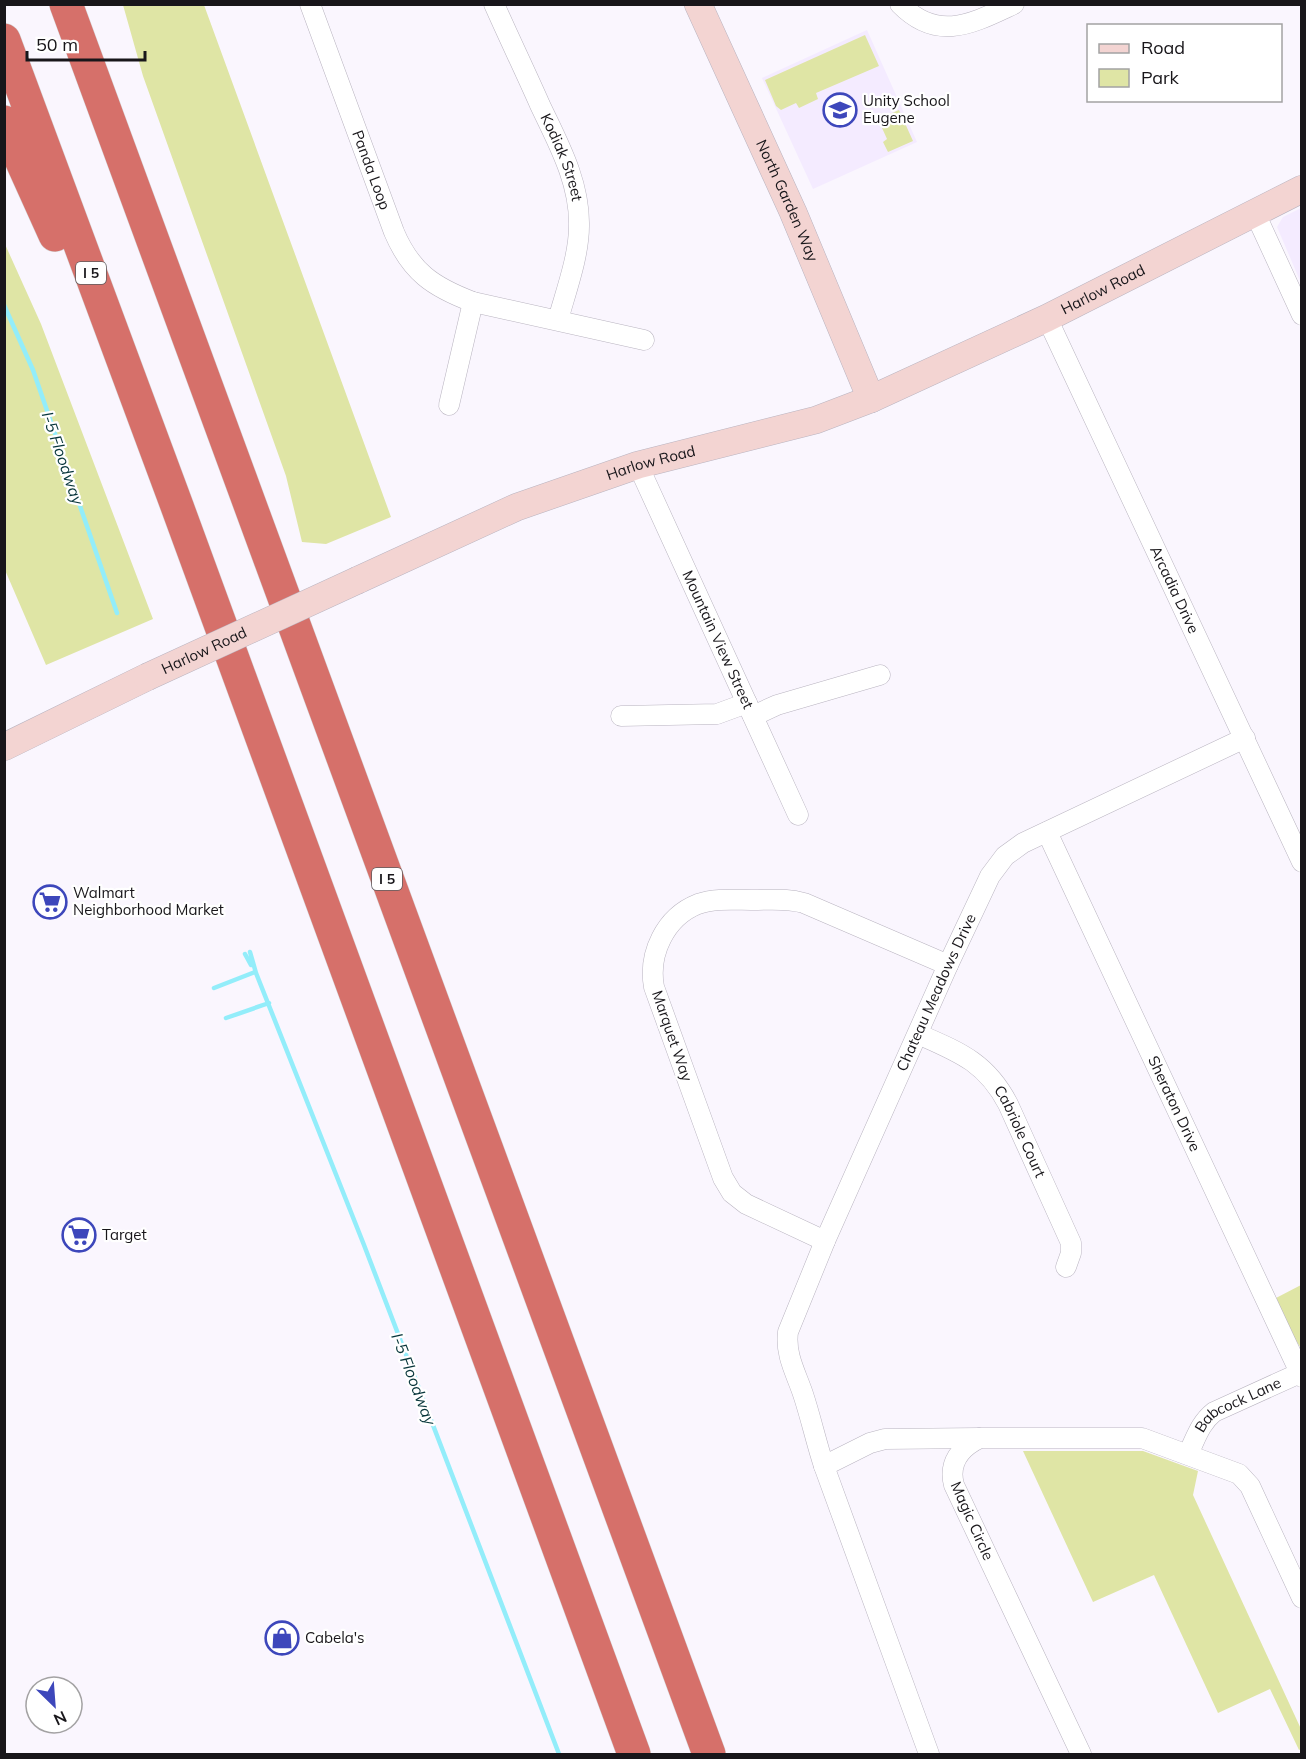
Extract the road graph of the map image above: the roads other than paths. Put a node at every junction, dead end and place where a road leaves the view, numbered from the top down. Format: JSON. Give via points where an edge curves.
{"nodes":[{"id":1,"x":66,"y":4,"type":"edge"},
{"id":2,"x":310,"y":4,"type":"edge"},
{"id":3,"x":494,"y":4,"type":"edge"},
{"id":4,"x":698,"y":4,"type":"edge"},
{"id":5,"x":900,"y":4,"type":"edge"},
{"id":6,"x":1014,"y":4,"type":"edge"},
{"id":7,"x":4,"y":40,"type":"edge"},
{"id":8,"x":4,"y":122,"type":"edge"},
{"id":9,"x":1302,"y":189,"type":"edge"},
{"id":10,"x":1255,"y":213,"type":"junction"},
{"id":11,"x":473,"y":302,"type":"junction"},
{"id":12,"x":1302,"y":315,"type":"edge"},
{"id":13,"x":1047,"y":318,"type":"junction"},
{"id":14,"x":558,"y":320,"type":"junction"},
{"id":15,"x":644,"y":340,"type":"dead end"},
{"id":16,"x":871,"y":399,"type":"junction"},
{"id":17,"x":449,"y":405,"type":"dead end"},
{"id":18,"x":638,"y":465,"type":"junction"},
{"id":19,"x":177,"y":506,"type":"junction"},
{"id":20,"x":880,"y":675,"type":"dead end"},
{"id":21,"x":750,"y":710,"type":"junction"},
{"id":22,"x":621,"y":716,"type":"dead end"},
{"id":23,"x":1245,"y":738,"type":"junction"},
{"id":24,"x":4,"y":747,"type":"edge"},
{"id":25,"x":798,"y":815,"type":"dead end"},
{"id":26,"x":1047,"y":832,"type":"junction"},
{"id":27,"x":1302,"y":862,"type":"edge"},
{"id":28,"x":948,"y":965,"type":"junction"},
{"id":29,"x":918,"y":1034,"type":"junction"},
{"id":30,"x":825,"y":1241,"type":"junction"},
{"id":31,"x":1066,"y":1267,"type":"dead end"},
{"id":32,"x":1301,"y":1374,"type":"edge"},
{"id":33,"x":980,"y":1438,"type":"junction"},
{"id":34,"x":1188,"y":1454,"type":"junction"},
{"id":35,"x":824,"y":1466,"type":"junction"},
{"id":36,"x":1302,"y":1598,"type":"edge"},
{"id":37,"x":634,"y":1755,"type":"edge"},
{"id":38,"x":709,"y":1755,"type":"edge"},
{"id":39,"x":929,"y":1755,"type":"edge"},
{"id":40,"x":1081,"y":1755,"type":"edge"}],
"edges":[{"from":1,"to":38,"type":"highway","number":"I 5"},
{"from":2,"to":11,"type":"street","name":"Panda Loop","via":[[400,246],[430,282]]},
{"from":3,"to":14,"type":"street","name":"Kodiak Street","via":[[559,145],[576,194],[578,242]]},
{"from":4,"to":16,"type":"main road","name":"North Garden Way","via":[[793,212]]},
{"from":5,"to":6,"type":"street","via":[[924,21],[952,27],[968,25]]},
{"from":7,"to":19,"type":"highway","number":"I 5"},
{"from":8,"to":19,"type":"highway"},
{"from":9,"to":10,"type":"main road","name":"Harlow Road"},
{"from":10,"to":12,"type":"street"},
{"from":10,"to":13,"type":"main road","name":"Harlow Road"},
{"from":11,"to":14,"type":"street","name":"Panda Loop"},
{"from":11,"to":17,"type":"street"},
{"from":13,"to":16,"type":"main road","name":"Harlow Road"},
{"from":13,"to":23,"type":"street","name":"Arcadia Drive"},
{"from":14,"to":15,"type":"street","name":"Panda Loop"},
{"from":16,"to":18,"type":"main road","name":"Harlow Road","via":[[816,420]]},
{"from":18,"to":21,"type":"street","name":"Mountain View Street"},
{"from":18,"to":24,"type":"main road","name":"Harlow Road","bridge":true,"via":[[517,507]]},
{"from":19,"to":37,"type":"highway","number":"I 5"},
{"from":20,"to":21,"type":"street"},
{"from":21,"to":22,"type":"street"},
{"from":21,"to":25,"type":"street","name":"Mountain View Street"},
{"from":23,"to":26,"type":"street","name":"Chateau Meadows Drive"},
{"from":23,"to":27,"type":"street","name":"Arcadia Drive"},
{"from":26,"to":28,"type":"street","name":"Chateau Meadows Drive","via":[[1015,849],[997,866]]},
{"from":26,"to":32,"type":"street","name":"Sheraton Drive"},
{"from":28,"to":29,"type":"street","name":"Chateau Meadows Drive"},
{"from":28,"to":30,"type":"street","name":"Marquet Way","via":[[790,900],[720,900],[698,904],[670,925],[658,944],[653,963],[654,987],[723,1178],[746,1204]]},
{"from":29,"to":30,"type":"street","name":"Chateau Meadows Drive"},
{"from":29,"to":31,"type":"street","name":"Cabriole Court","via":[[970,1059],[996,1083],[1071,1243]]},
{"from":30,"to":35,"type":"street","name":"Chateau Meadows Drive","via":[[788,1332],[788,1353]]},
{"from":32,"to":34,"type":"street","name":"Babcock Lane","via":[[1214,1412],[1200,1427]]},
{"from":33,"to":34,"type":"street","via":[[1136,1437]]},
{"from":33,"to":35,"type":"street","via":[[878,1440]]},
{"from":33,"to":40,"type":"street","name":"Magic Circle","via":[[959,1452],[952,1476],[954,1485]]},
{"from":34,"to":36,"type":"street","via":[[1239,1474],[1250,1486]]},
{"from":35,"to":39,"type":"street","name":"Chateau Meadows Drive"}]}
